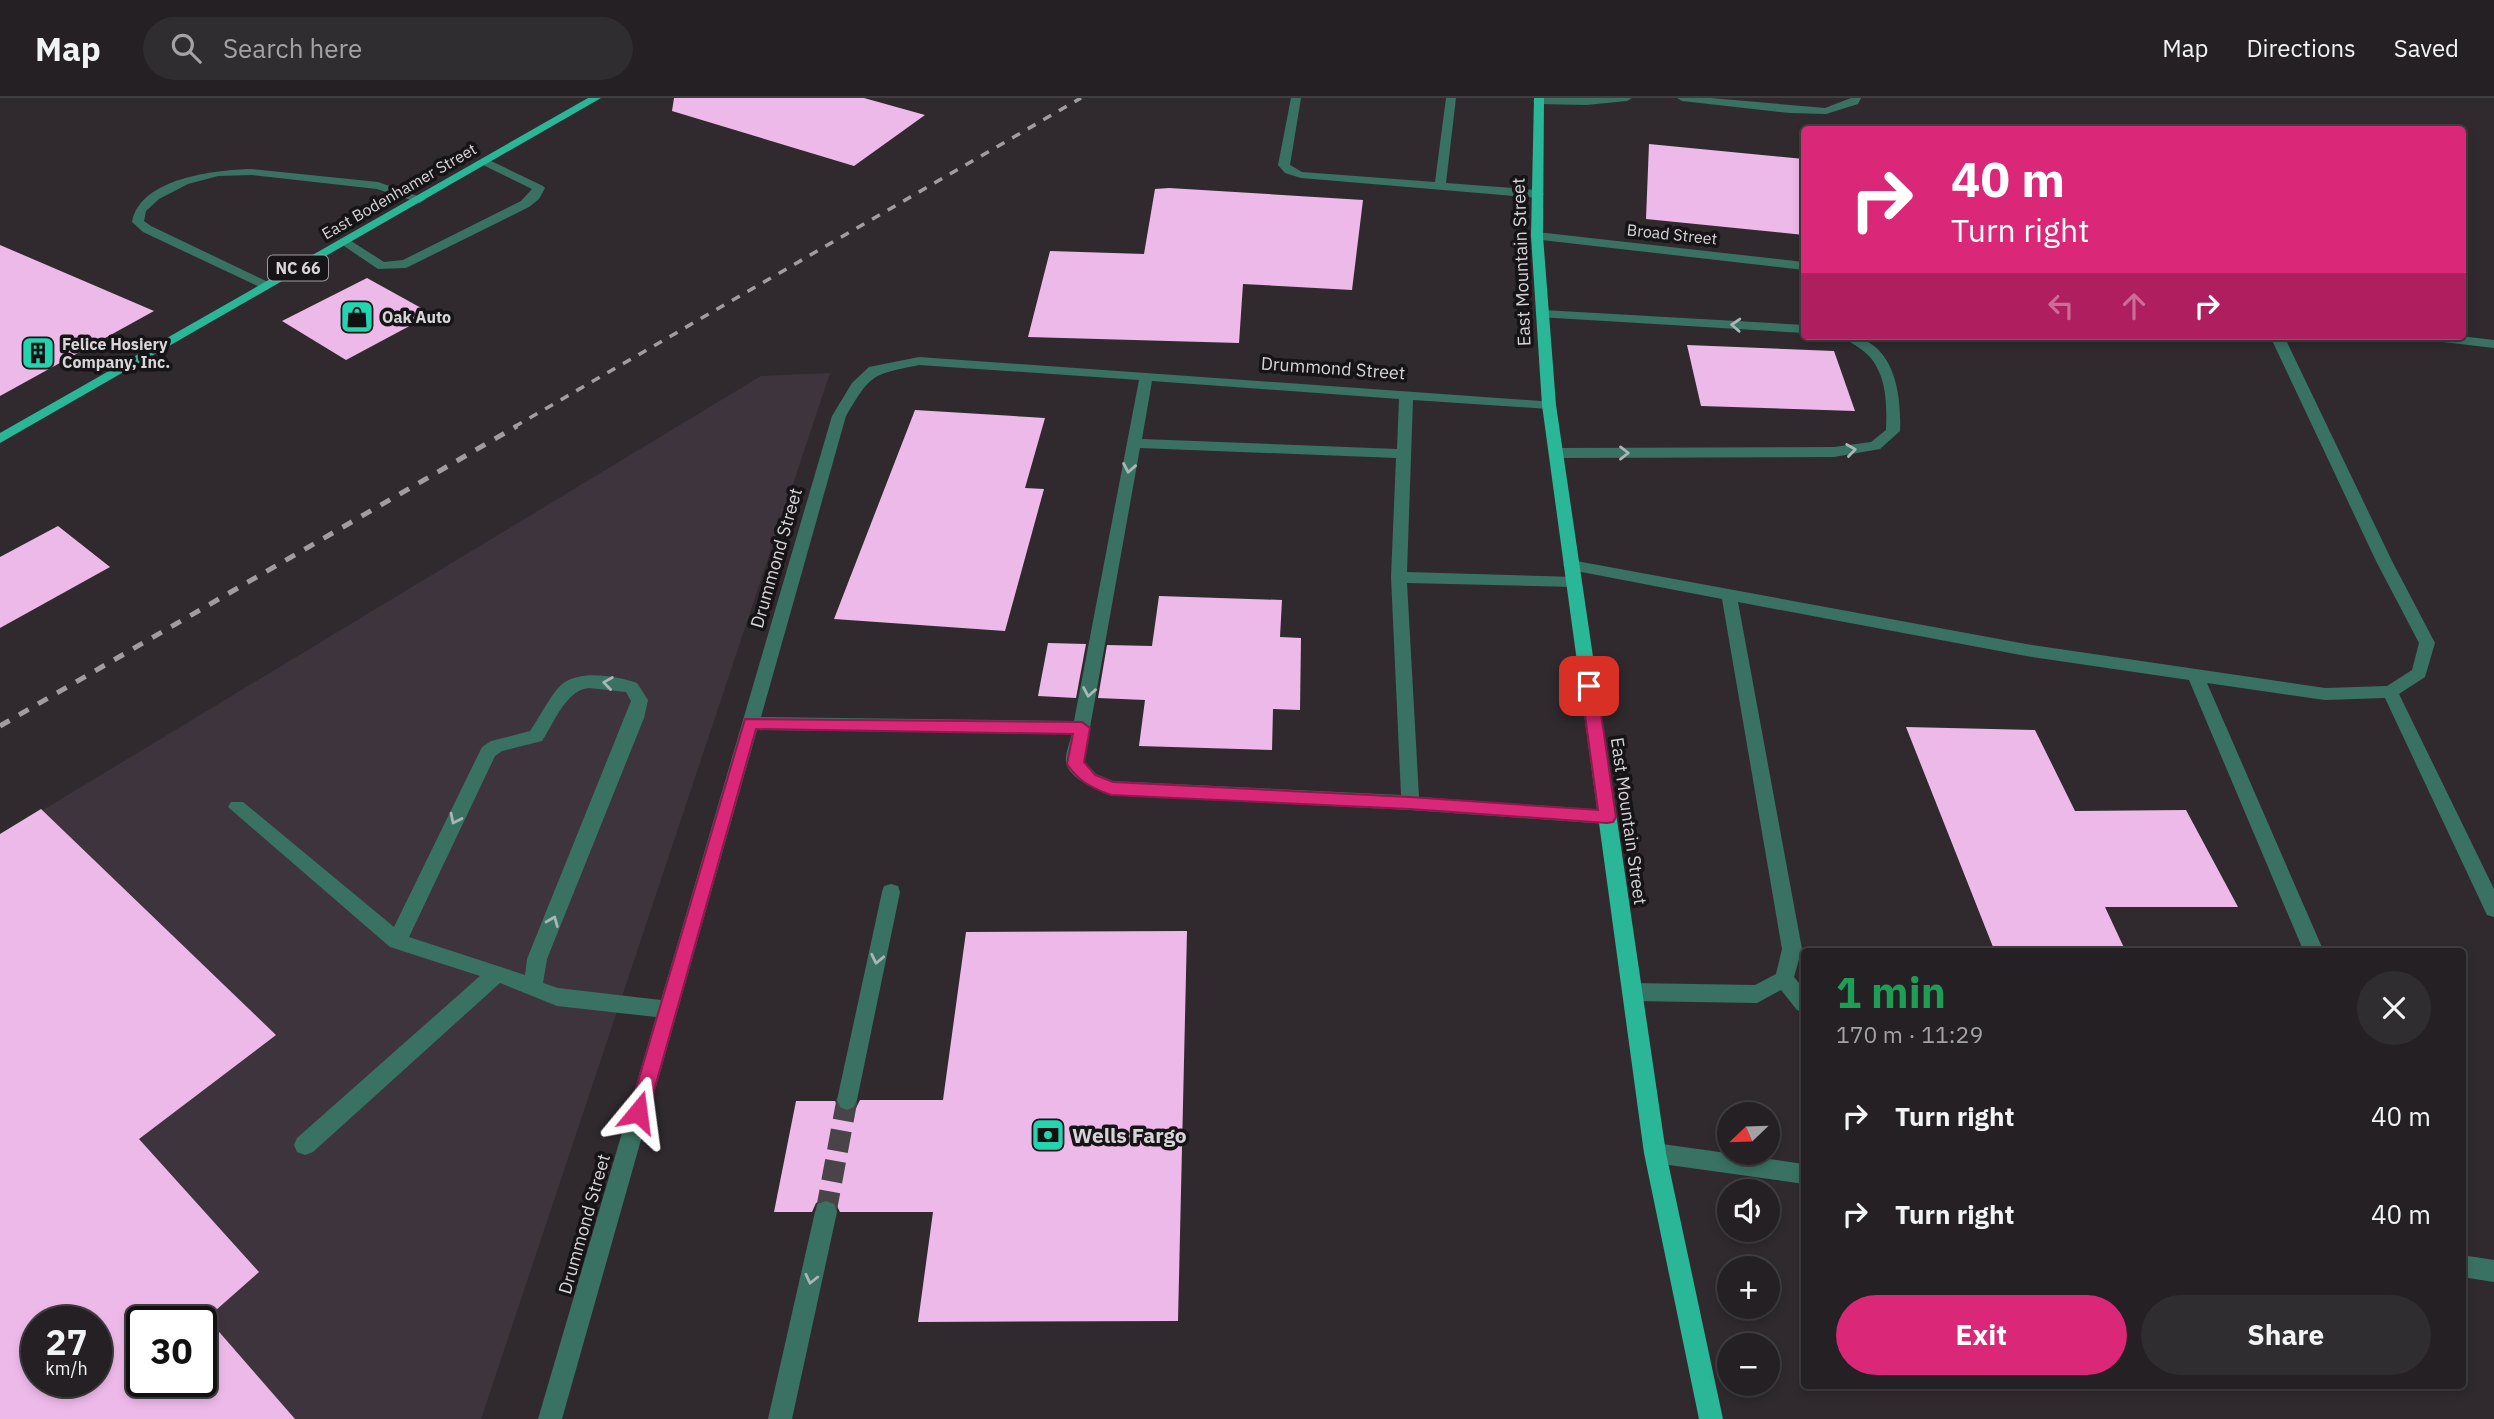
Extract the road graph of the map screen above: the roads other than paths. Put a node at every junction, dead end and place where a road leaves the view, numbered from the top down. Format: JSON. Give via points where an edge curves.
{"nodes":[{"id":1,"x":596,"y":98,"type":"edge"},
{"id":2,"x":1296,"y":98,"type":"edge"},
{"id":3,"x":1451,"y":98,"type":"edge"},
{"id":4,"x":1628,"y":98,"type":"edge"},
{"id":5,"x":1682,"y":98,"type":"edge"},
{"id":6,"x":1856,"y":98,"type":"edge"},
{"id":7,"x":1538,"y":99,"type":"edge"},
{"id":8,"x":485,"y":162,"type":"junction"},
{"id":9,"x":1440,"y":186,"type":"junction"},
{"id":10,"x":1538,"y":194,"type":"junction"},
{"id":11,"x":419,"y":199,"type":"junction"},
{"id":12,"x":1537,"y":236,"type":"junction"},
{"id":13,"x":344,"y":242,"type":"junction"},
{"id":14,"x":1801,"y":266,"type":"edge"},
{"id":15,"x":266,"y":286,"type":"junction"},
{"id":16,"x":1543,"y":314,"type":"junction"},
{"id":17,"x":1801,"y":329,"type":"edge"},
{"id":18,"x":1859,"y":340,"type":"edge"},
{"id":19,"x":2279,"y":340,"type":"edge"},
{"id":20,"x":2460,"y":340,"type":"edge"},
{"id":21,"x":2494,"y":344,"type":"edge"},
{"id":22,"x":1146,"y":377,"type":"junction"},
{"id":23,"x":1406,"y":395,"type":"junction"},
{"id":24,"x":1549,"y":405,"type":"junction"},
{"id":25,"x":0,"y":439,"type":"edge"},
{"id":26,"x":1134,"y":443,"type":"junction"},
{"id":27,"x":1556,"y":453,"type":"junction"},
{"id":28,"x":1403,"y":454,"type":"junction"},
{"id":29,"x":1573,"y":573,"type":"junction"},
{"id":30,"x":1399,"y":577,"type":"junction"},
{"id":31,"x":1729,"y":594,"type":"junction"},
{"id":32,"x":2195,"y":675,"type":"junction"},
{"id":33,"x":2389,"y":692,"type":"junction"},
{"id":34,"x":750,"y":723,"type":"junction"},
{"id":35,"x":1082,"y":728,"type":"junction"},
{"id":36,"x":1410,"y":803,"type":"junction"},
{"id":37,"x":237,"y":807,"type":"dead end"},
{"id":38,"x":1607,"y":817,"type":"junction"},
{"id":39,"x":891,"y":892,"type":"dead end"},
{"id":40,"x":2494,"y":909,"type":"edge"},
{"id":41,"x":397,"y":941,"type":"junction"},
{"id":42,"x":2312,"y":948,"type":"edge"},
{"id":43,"x":497,"y":973,"type":"junction"},
{"id":44,"x":1784,"y":979,"type":"junction"},
{"id":45,"x":533,"y":985,"type":"junction"},
{"id":46,"x":1632,"y":992,"type":"junction"},
{"id":47,"x":1801,"y":1000,"type":"edge"},
{"id":48,"x":668,"y":1010,"type":"junction"},
{"id":49,"x":848,"y":1100,"type":"tunnel mouth"},
{"id":50,"x":305,"y":1145,"type":"dead end"},
{"id":51,"x":1655,"y":1153,"type":"junction"},
{"id":52,"x":1801,"y":1174,"type":"edge"},
{"id":53,"x":827,"y":1212,"type":"tunnel mouth"},
{"id":54,"x":2466,"y":1267,"type":"edge"},
{"id":55,"x":2494,"y":1271,"type":"edge"},
{"id":56,"x":550,"y":1419,"type":"edge"},
{"id":57,"x":780,"y":1419,"type":"edge"},
{"id":58,"x":1711,"y":1419,"type":"edge"}],
"edges":[{"from":1,"to":8,"type":"main road","name":"East Bodenhamer Street","number":"NC 66"},
{"from":2,"to":9,"type":"street","via":[[1284,165],[1289,171]]},
{"from":3,"to":9,"type":"street"},
{"from":4,"to":7,"type":"street","via":[[1586,102]]},
{"from":5,"to":6,"type":"street","via":[[1826,111]]},
{"from":7,"to":10,"type":"main road","name":"East Mountain Street"},
{"from":8,"to":11,"type":"main road","name":"East Bodenhamer Street","number":"NC 66"},
{"from":8,"to":13,"type":"street","via":[[532,182],[539,188],[535,196],[406,264],[382,266]]},
{"from":9,"to":10,"type":"street"},
{"from":10,"to":12,"type":"main road","name":"East Mountain Street"},
{"from":11,"to":13,"type":"main road","name":"East Bodenhamer Street","number":"NC 66"},
{"from":11,"to":15,"type":"street","via":[[378,186],[218,173],[184,182],[155,196],[140,210],[138,222],[147,229]]},
{"from":12,"to":14,"type":"street","name":"Broad Street"},
{"from":12,"to":16,"type":"main road","name":"East Mountain Street"},
{"from":13,"to":15,"type":"main road","name":"East Bodenhamer Street","number":"NC 66"},
{"from":15,"to":25,"type":"main road","name":"East Bodenhamer Street","number":"NC 66"},
{"from":17,"to":16,"type":"street","one_way":true},
{"from":16,"to":24,"type":"main road","name":"East Mountain Street"},
{"from":27,"to":18,"type":"street","one_way":true,"via":[[1834,452],[1875,446],[1893,431],[1895,400],[1882,362]]},
{"from":19,"to":33,"type":"street","via":[[2427,643],[2419,673]]},
{"from":20,"to":21,"type":"street"},
{"from":22,"to":23,"type":"street","name":"Drummond Street"},
{"from":22,"to":26,"type":"street"},
{"from":22,"to":34,"type":"street","name":"Drummond Street","via":[[919,360],[874,370],[857,386],[839,416]]},
{"from":23,"to":24,"type":"street","name":"Drummond Street"},
{"from":23,"to":28,"type":"street"},
{"from":24,"to":27,"type":"main road","name":"East Mountain Street"},
{"from":26,"to":28,"type":"street"},
{"from":26,"to":35,"type":"street","one_way":true},
{"from":27,"to":29,"type":"main road","name":"East Mountain Street"},
{"from":28,"to":30,"type":"street"},
{"from":29,"to":30,"type":"street"},
{"from":29,"to":31,"type":"street"},
{"from":29,"to":38,"type":"main road","name":"East Mountain Street"},
{"from":30,"to":36,"type":"street"},
{"from":31,"to":32,"type":"street","via":[[2026,650]]},
{"from":31,"to":44,"type":"street","via":[[1792,949]]},
{"from":32,"to":33,"type":"street","via":[[2325,694]]},
{"from":32,"to":42,"type":"street"},
{"from":33,"to":40,"type":"street"},
{"from":34,"to":35,"type":"street"},
{"from":34,"to":48,"type":"street","name":"Drummond Street"},
{"from":35,"to":36,"type":"street","via":[[1075,764],[1090,779],[1111,788]]},
{"from":36,"to":38,"type":"street"},
{"from":37,"to":41,"type":"street"},
{"from":38,"to":46,"type":"main road","name":"East Mountain Street"},
{"from":39,"to":49,"type":"street","one_way":true},
{"from":41,"to":43,"type":"street"},
{"from":45,"to":41,"type":"street","one_way":true,"via":[[537,959],[635,718],[640,700],[631,687],[577,682],[565,688],[536,736],[488,752]]},
{"from":43,"to":45,"type":"street"},
{"from":43,"to":50,"type":"street"},
{"from":44,"to":46,"type":"street","via":[[1758,993]]},
{"from":44,"to":47,"type":"street"},
{"from":45,"to":48,"type":"street","via":[[556,997]]},
{"from":46,"to":51,"type":"main road","name":"East Mountain Street"},
{"from":48,"to":56,"type":"street","name":"Drummond Street"},
{"from":51,"to":52,"type":"street"},
{"from":51,"to":58,"type":"main road","name":"East Mountain Street"},
{"from":53,"to":57,"type":"street","one_way":true},
{"from":54,"to":55,"type":"street"}]}
